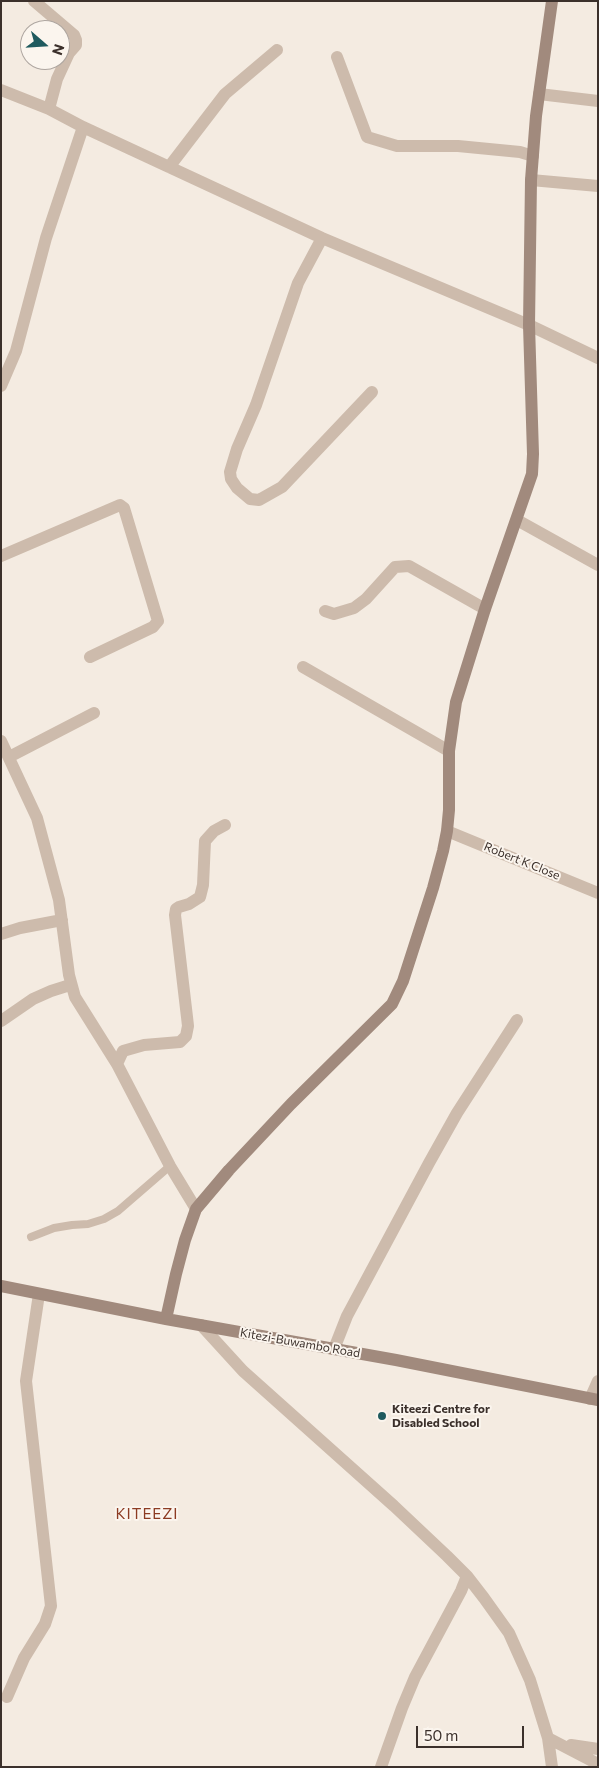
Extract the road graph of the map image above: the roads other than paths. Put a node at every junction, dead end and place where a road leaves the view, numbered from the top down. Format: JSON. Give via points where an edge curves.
{"nodes":[{"id":1,"x":34,"y":1,"type":"edge"},
{"id":2,"x":552,"y":1,"type":"edge"},
{"id":3,"x":277,"y":50,"type":"dead end"},
{"id":4,"x":337,"y":57,"type":"dead end"},
{"id":5,"x":1,"y":90,"type":"edge"},
{"id":6,"x":539,"y":94,"type":"junction"},
{"id":7,"x":598,"y":101,"type":"edge"},
{"id":8,"x":49,"y":109,"type":"junction"},
{"id":9,"x":83,"y":127,"type":"junction"},
{"id":10,"x":533,"y":156,"type":"junction"},
{"id":11,"x":169,"y":166,"type":"junction"},
{"id":12,"x":531,"y":180,"type":"junction"},
{"id":13,"x":598,"y":186,"type":"edge"},
{"id":14,"x":322,"y":238,"type":"junction"},
{"id":15,"x":529,"y":325,"type":"junction"},
{"id":16,"x":598,"y":358,"type":"edge"},
{"id":17,"x":1,"y":386,"type":"edge"},
{"id":18,"x":372,"y":392,"type":"dead end"},
{"id":19,"x":517,"y":520,"type":"junction"},
{"id":20,"x":1,"y":556,"type":"edge"},
{"id":21,"x":598,"y":565,"type":"edge"},
{"id":22,"x":486,"y":609,"type":"junction"},
{"id":23,"x":325,"y":610,"type":"dead end"},
{"id":24,"x":90,"y":657,"type":"dead end"},
{"id":25,"x":303,"y":668,"type":"dead end"},
{"id":26,"x":94,"y":713,"type":"dead end"},
{"id":27,"x":1,"y":741,"type":"edge"},
{"id":28,"x":449,"y":751,"type":"junction"},
{"id":29,"x":9,"y":757,"type":"junction"},
{"id":30,"x":225,"y":825,"type":"dead end"},
{"id":31,"x":447,"y":831,"type":"junction"},
{"id":32,"x":598,"y":893,"type":"edge"},
{"id":33,"x":62,"y":920,"type":"junction"},
{"id":34,"x":1,"y":934,"type":"edge"},
{"id":35,"x":70,"y":985,"type":"junction"},
{"id":36,"x":517,"y":1020,"type":"dead end"},
{"id":37,"x":1,"y":1021,"type":"edge"},
{"id":38,"x":118,"y":1064,"type":"junction"},
{"id":39,"x":170,"y":1166,"type":"junction"},
{"id":40,"x":196,"y":1209,"type":"junction"},
{"id":41,"x":31,"y":1237,"type":"dead end"},
{"id":42,"x":1,"y":1286,"type":"edge"},
{"id":43,"x":39,"y":1294,"type":"junction"},
{"id":44,"x":166,"y":1319,"type":"junction"},
{"id":45,"x":201,"y":1325,"type":"junction"},
{"id":46,"x":334,"y":1349,"type":"junction"},
{"id":47,"x":598,"y":1381,"type":"edge"},
{"id":48,"x":594,"y":1399,"type":"edge"},
{"id":49,"x":466,"y":1576,"type":"junction"},
{"id":50,"x":7,"y":1697,"type":"dead end"},
{"id":51,"x":548,"y":1738,"type":"junction"},
{"id":52,"x":562,"y":1744,"type":"junction"},
{"id":53,"x":598,"y":1749,"type":"edge"},
{"id":54,"x":598,"y":1764,"type":"edge"},
{"id":55,"x":381,"y":1767,"type":"edge"},
{"id":56,"x":552,"y":1767,"type":"edge"}],
"edges":[{"from":1,"to":8,"type":"street","via":[[76,40],[57,79]]},
{"from":2,"to":6,"type":"street"},
{"from":3,"to":11,"type":"street","via":[[225,94]]},
{"from":4,"to":10,"type":"street","via":[[368,138],[397,146],[458,146]]},
{"from":5,"to":8,"type":"street"},
{"from":6,"to":7,"type":"street"},
{"from":6,"to":10,"type":"street"},
{"from":8,"to":9,"type":"street"},
{"from":9,"to":11,"type":"street"},
{"from":9,"to":17,"type":"street","via":[[46,238],[16,351]]},
{"from":10,"to":12,"type":"street"},
{"from":11,"to":14,"type":"street"},
{"from":12,"to":13,"type":"street"},
{"from":12,"to":15,"type":"street"},
{"from":14,"to":15,"type":"street"},
{"from":14,"to":18,"type":"street","via":[[298,284],[256,405],[237,449],[231,479],[250,499],[259,500],[282,487]]},
{"from":15,"to":16,"type":"street"},
{"from":15,"to":19,"type":"street","via":[[533,460]]},
{"from":19,"to":21,"type":"street"},
{"from":19,"to":22,"type":"street"},
{"from":20,"to":24,"type":"street","via":[[120,505],[124,508],[158,621],[153,627]]},
{"from":22,"to":23,"type":"street","via":[[409,566],[395,567],[354,608],[334,614]]},
{"from":22,"to":28,"type":"street","via":[[456,702]]},
{"from":25,"to":28,"type":"street"},
{"from":26,"to":29,"type":"street"},
{"from":27,"to":29,"type":"street"},
{"from":28,"to":31,"type":"street"},
{"from":29,"to":33,"type":"street","via":[[37,818]]},
{"from":30,"to":38,"type":"street","via":[[205,841],[200,897],[179,907],[175,915],[188,1026],[186,1036],[180,1042],[144,1045],[123,1051]]},
{"from":31,"to":32,"type":"street","name":"Robert K Close"},
{"from":31,"to":40,"type":"street","via":[[433,888],[403,981],[392,1004],[291,1104]]},
{"from":33,"to":34,"type":"street"},
{"from":33,"to":35,"type":"street"},
{"from":35,"to":37,"type":"street","via":[[33,999]]},
{"from":35,"to":38,"type":"street","via":[[84,1014]]},
{"from":36,"to":46,"type":"street","via":[[429,1163],[347,1316]]},
{"from":38,"to":39,"type":"street"},
{"from":39,"to":40,"type":"street"},
{"from":39,"to":41,"type":"lane","via":[[118,1211],[104,1219],[54,1228]]},
{"from":40,"to":44,"type":"street"},
{"from":42,"to":43,"type":"street","name":"Kitezi-Buwambo Road"},
{"from":43,"to":44,"type":"street","name":"Kitezi-Buwambo Road"},
{"from":43,"to":50,"type":"street","via":[[26,1381],[51,1606]]},
{"from":44,"to":45,"type":"street","name":"Kitezi-Buwambo Road"},
{"from":45,"to":46,"type":"street","name":"Kitezi-Buwambo Road"},
{"from":45,"to":49,"type":"street","via":[[243,1371],[394,1506]]},
{"from":46,"to":48,"type":"street","name":"Kitezi-Buwambo Road"},
{"from":47,"to":48,"type":"street"},
{"from":49,"to":51,"type":"street","via":[[509,1633],[530,1680]]},
{"from":49,"to":55,"type":"street","via":[[415,1677]]},
{"from":51,"to":52,"type":"street"},
{"from":51,"to":56,"type":"street"},
{"from":52,"to":53,"type":"street"},
{"from":52,"to":54,"type":"street"}]}
